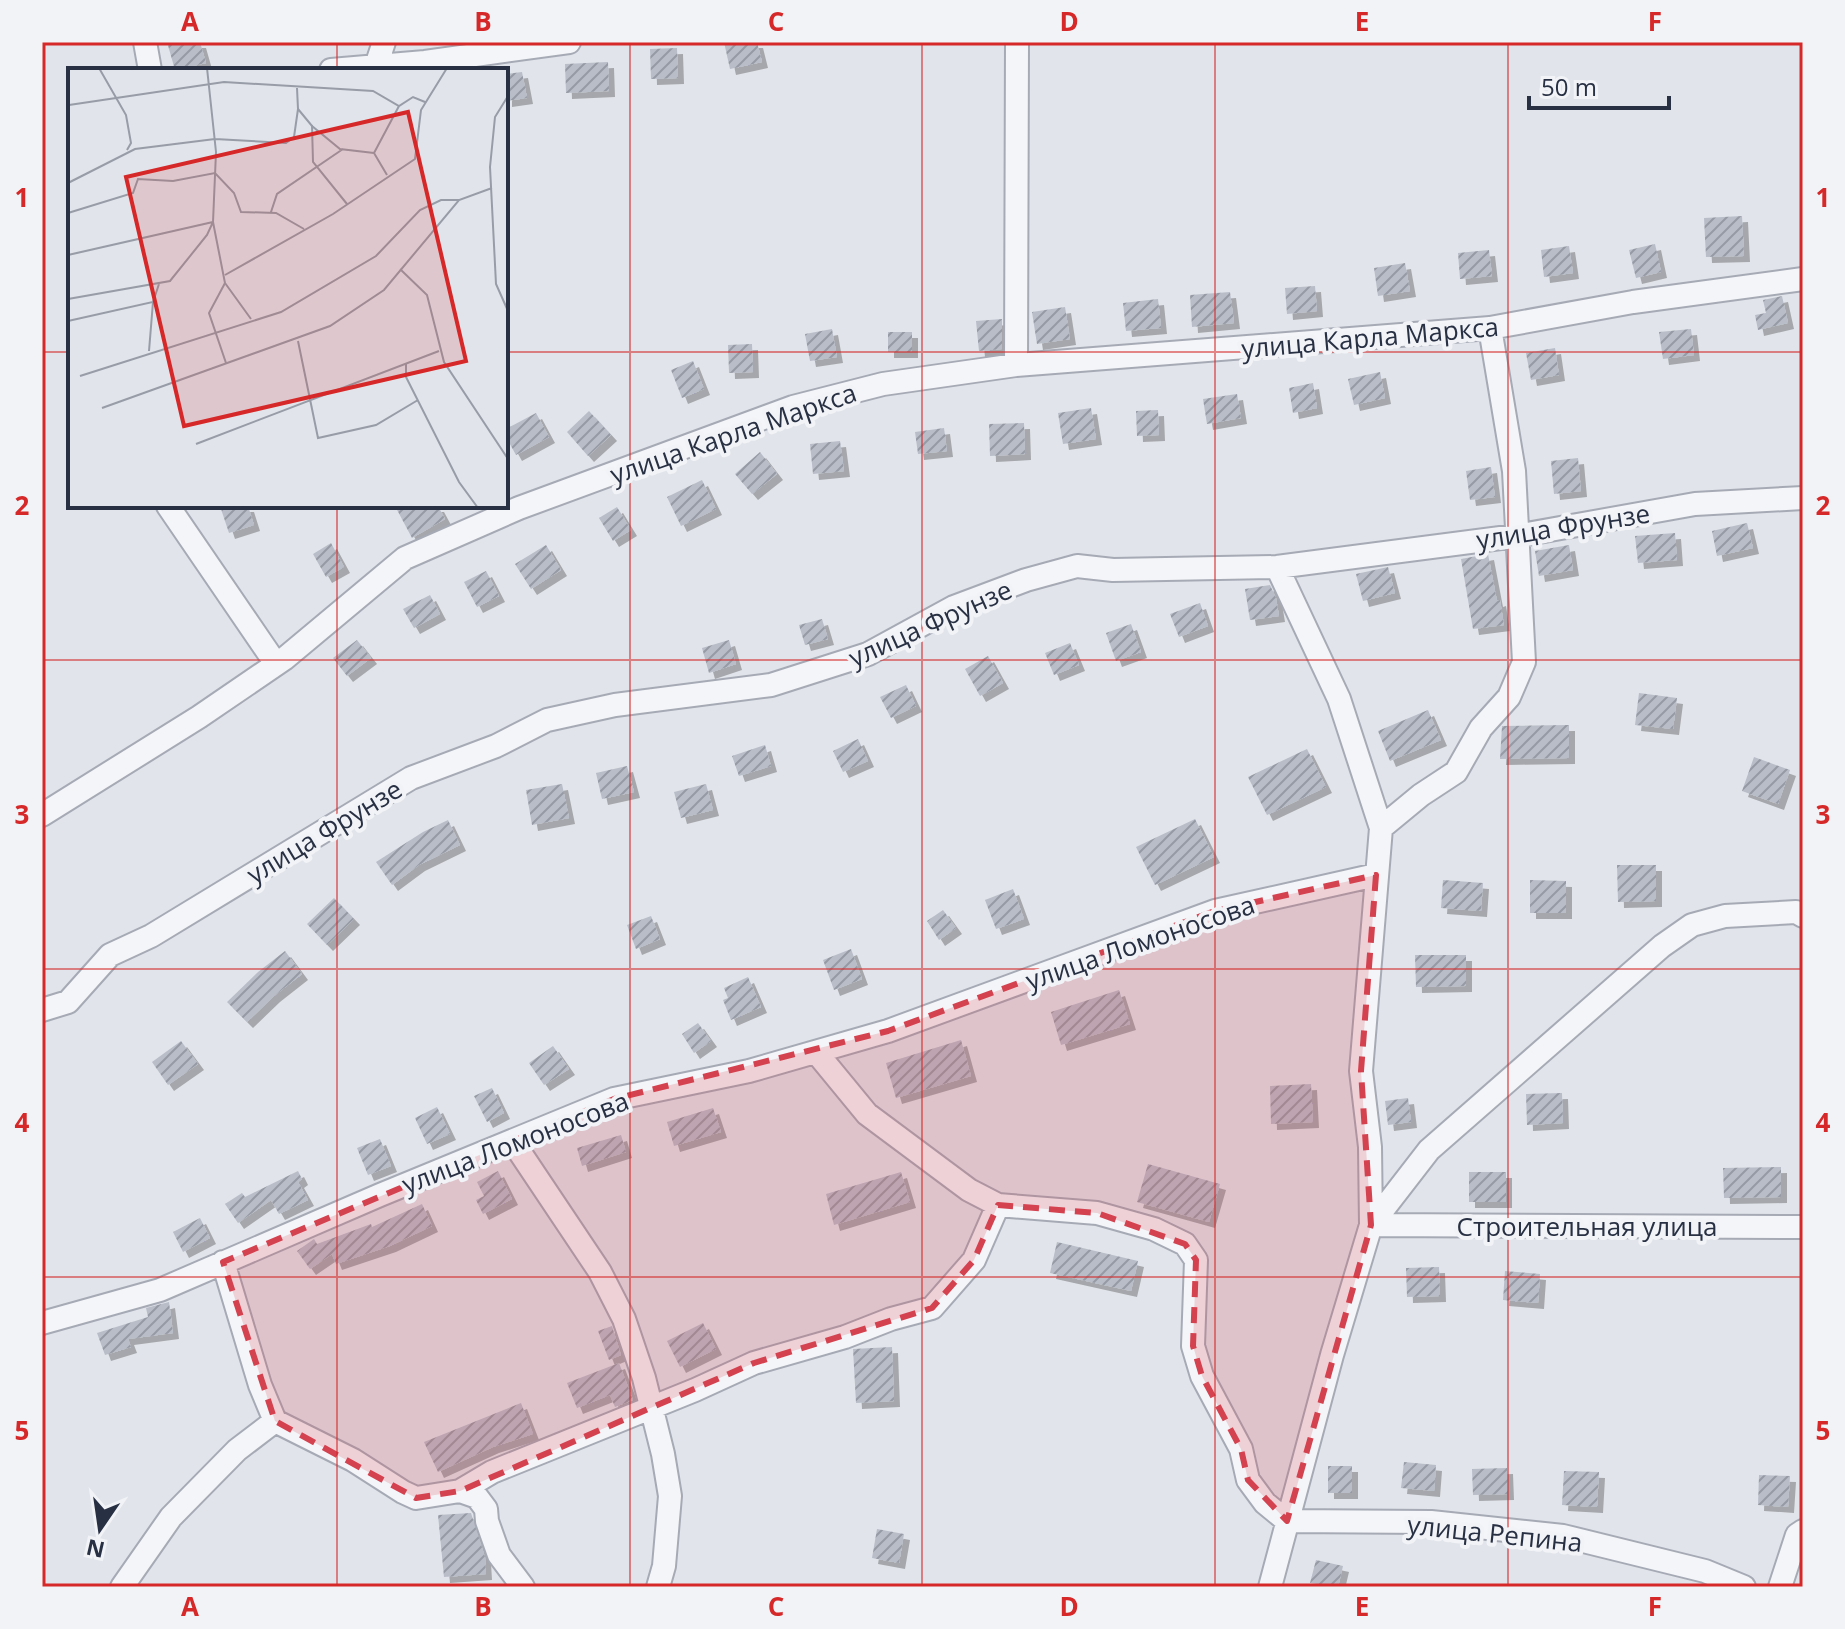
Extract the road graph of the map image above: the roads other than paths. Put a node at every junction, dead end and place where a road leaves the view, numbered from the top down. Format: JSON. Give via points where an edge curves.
{"nodes":[{"id":1,"x":145,"y":42,"type":"edge"},
{"id":2,"x":384,"y":42,"type":"edge"},
{"id":3,"x":569,"y":42,"type":"edge"},
{"id":4,"x":1017,"y":42,"type":"edge"},
{"id":5,"x":376,"y":66,"type":"junction"},
{"id":6,"x":150,"y":68,"type":"edge"},
{"id":7,"x":354,"y":68,"type":"edge"},
{"id":8,"x":1803,"y":279,"type":"edge"},
{"id":9,"x":1490,"y":328,"type":"junction"},
{"id":10,"x":1016,"y":365,"type":"junction"},
{"id":11,"x":1803,"y":498,"type":"edge"},
{"id":12,"x":169,"y":508,"type":"edge"},
{"id":13,"x":1516,"y":536,"type":"junction"},
{"id":14,"x":1277,"y":567,"type":"junction"},
{"id":15,"x":276,"y":664,"type":"junction"},
{"id":16,"x":42,"y":815,"type":"edge"},
{"id":17,"x":1381,"y":828,"type":"junction"},
{"id":18,"x":1376,"y":875,"type":"junction"},
{"id":19,"x":1801,"y":909,"type":"edge"},
{"id":20,"x":42,"y":1010,"type":"edge"},
{"id":21,"x":816,"y":1052,"type":"junction"},
{"id":22,"x":513,"y":1142,"type":"junction"},
{"id":23,"x":998,"y":1205,"type":"junction"},
{"id":24,"x":1371,"y":1225,"type":"junction"},
{"id":25,"x":1803,"y":1227,"type":"edge"},
{"id":26,"x":223,"y":1262,"type":"junction"},
{"id":27,"x":42,"y":1323,"type":"edge"},
{"id":28,"x":650,"y":1408,"type":"junction"},
{"id":29,"x":275,"y":1421,"type":"junction"},
{"id":30,"x":460,"y":1491,"type":"junction"},
{"id":31,"x":1287,"y":1521,"type":"junction"},
{"id":32,"x":1803,"y":1531,"type":"edge"},
{"id":33,"x":122,"y":1587,"type":"edge"},
{"id":34,"x":523,"y":1587,"type":"edge"},
{"id":35,"x":658,"y":1587,"type":"edge"},
{"id":36,"x":1270,"y":1587,"type":"edge"},
{"id":37,"x":1744,"y":1587,"type":"edge"},
{"id":38,"x":1780,"y":1587,"type":"edge"}],
"edges":[{"from":1,"to":6,"type":"street"},
{"from":2,"to":5,"type":"street"},
{"from":3,"to":5,"type":"street"},
{"from":4,"to":10,"type":"street"},
{"from":5,"to":7,"type":"street"},
{"from":8,"to":9,"type":"street","name":"улица Карла Маркса"},
{"from":9,"to":10,"type":"street","name":"улица Карла Маркса"},
{"from":9,"to":13,"type":"street","via":[[1514,471]]},
{"from":10,"to":15,"type":"street","name":"улица Карла Маркса","via":[[883,384],[793,407],[519,508],[405,558]]},
{"from":11,"to":13,"type":"street","name":"улица Фрунзе","via":[[1695,504]]},
{"from":12,"to":15,"type":"street"},
{"from":13,"to":14,"type":"street","name":"улица Фрунзе"},
{"from":13,"to":17,"type":"street","via":[[1524,662],[1509,697],[1481,728],[1456,772]]},
{"from":14,"to":17,"type":"street","via":[[1339,699]]},
{"from":14,"to":20,"type":"street","name":"улица Фрунзе","via":[[1077,566],[954,607],[868,654],[771,685],[615,705],[547,720],[411,778],[151,936],[110,955],[68,1002]]},
{"from":15,"to":16,"type":"street","name":"улица Карла Маркса"},
{"from":17,"to":18,"type":"street"},
{"from":18,"to":21,"type":"street","name":"улица Ломоносова","via":[[1215,911],[888,1031]]},
{"from":18,"to":24,"type":"street","via":[[1361,1071],[1370,1147]]},
{"from":19,"to":24,"type":"street","via":[[1725,916],[1692,925],[1662,946],[1429,1150]]},
{"from":21,"to":22,"type":"street","name":"улица Ломоносова","via":[[614,1099]]},
{"from":21,"to":23,"type":"street","via":[[867,1114],[932,1166]]},
{"from":22,"to":26,"type":"street","name":"улица Ломоносова"},
{"from":22,"to":28,"type":"street","via":[[600,1272],[624,1319]]},
{"from":23,"to":28,"type":"street","via":[[974,1260],[932,1308],[754,1363]]},
{"from":23,"to":31,"type":"street","via":[[1097,1213],[1185,1244],[1196,1260],[1193,1346],[1202,1376],[1241,1449],[1248,1480]]},
{"from":24,"to":25,"type":"street","name":"Строительная улица"},
{"from":24,"to":31,"type":"street"},
{"from":26,"to":27,"type":"street","name":"улица Ломоносова","via":[[160,1290]]},
{"from":26,"to":29,"type":"street"},
{"from":28,"to":30,"type":"street","via":[[492,1472]]},
{"from":28,"to":35,"type":"street","via":[[670,1496]]},
{"from":29,"to":30,"type":"street","via":[[416,1498]]},
{"from":29,"to":33,"type":"street","via":[[237,1450],[171,1517]]},
{"from":30,"to":34,"type":"street","via":[[477,1497],[486,1509],[499,1555]]},
{"from":31,"to":36,"type":"street"},
{"from":31,"to":37,"type":"street","name":"улица Репина","via":[[1431,1522],[1563,1536],[1705,1571]]},
{"from":32,"to":38,"type":"street","via":[[1797,1535]]}]}
